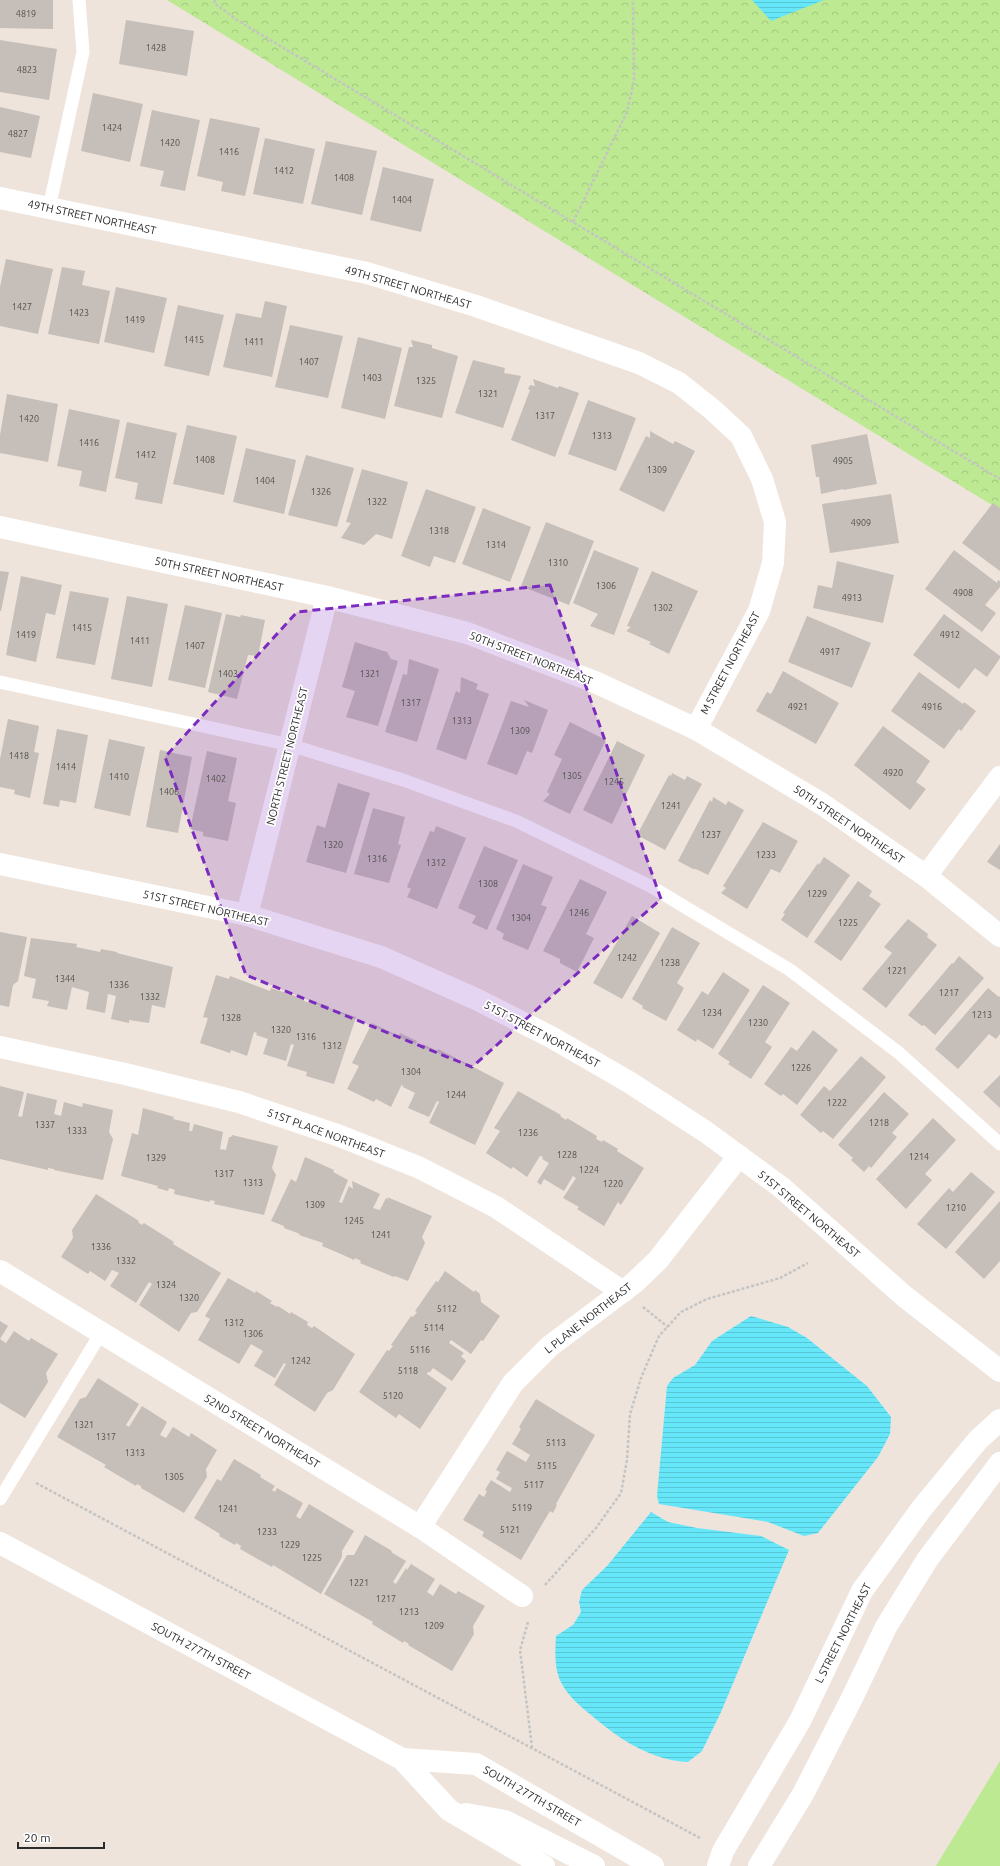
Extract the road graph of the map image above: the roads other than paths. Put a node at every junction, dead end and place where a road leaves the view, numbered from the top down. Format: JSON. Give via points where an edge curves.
{"nodes":[{"id":1,"x":79,"y":0,"type":"edge"},
{"id":2,"x":0,"y":198,"type":"edge"},
{"id":3,"x":48,"y":208,"type":"junction"},
{"id":4,"x":741,"y":436,"type":"joint"},
{"id":5,"x":0,"y":527,"type":"edge"},
{"id":6,"x":327,"y":597,"type":"junction"},
{"id":7,"x":0,"y":682,"type":"edge"},
{"id":8,"x":696,"y":729,"type":"junction"},
{"id":9,"x":290,"y":745,"type":"junction"},
{"id":10,"x":1000,"y":777,"type":"edge"},
{"id":11,"x":0,"y":864,"type":"edge"},
{"id":12,"x":926,"y":876,"type":"junction"},
{"id":13,"x":246,"y":915,"type":"junction"},
{"id":14,"x":1000,"y":936,"type":"edge"},
{"id":15,"x":0,"y":1047,"type":"edge"},
{"id":16,"x":1000,"y":1144,"type":"edge"},
{"id":17,"x":739,"y":1156,"type":"junction"},
{"id":18,"x":0,"y":1271,"type":"edge"},
{"id":19,"x":623,"y":1292,"type":"junction"},
{"id":20,"x":101,"y":1333,"type":"junction"},
{"id":21,"x":1000,"y":1371,"type":"edge"},
{"id":22,"x":1000,"y":1420,"type":"edge"},
{"id":23,"x":1000,"y":1463,"type":"edge"},
{"id":24,"x":0,"y":1499,"type":"edge"},
{"id":25,"x":420,"y":1527,"type":"junction"},
{"id":26,"x":0,"y":1543,"type":"edge"},
{"id":27,"x":532,"y":1592,"type":"road end"},
{"id":28,"x":402,"y":1759,"type":"junction"},
{"id":29,"x":449,"y":1810,"type":"junction"},
{"id":30,"x":720,"y":1859,"type":"edge"},
{"id":31,"x":544,"y":1866,"type":"edge"},
{"id":32,"x":594,"y":1866,"type":"edge"},
{"id":33,"x":653,"y":1866,"type":"edge"},
{"id":34,"x":759,"y":1866,"type":"edge"}],
"edges":[{"from":1,"to":3,"type":"lane","via":[[83,52]]},
{"from":2,"to":3,"type":"street","name":"49TH STREET NORTHEAST"},
{"from":3,"to":4,"type":"street","name":"49TH STREET NORTHEAST","via":[[367,273],[476,306],[646,367],[679,383]]},
{"from":4,"to":8,"type":"street","name":"M STREET NORTHEAST","via":[[762,480],[775,522],[772,563],[759,610]]},
{"from":5,"to":6,"type":"street","name":"50TH STREET NORTHEAST"},
{"from":6,"to":8,"type":"street","name":"50TH STREET NORTHEAST","via":[[467,633],[595,682]]},
{"from":6,"to":9,"type":"street","name":"NORTH STREET NORTHEAST"},
{"from":7,"to":9,"type":"lane"},
{"from":8,"to":12,"type":"street","name":"50TH STREET NORTHEAST","via":[[822,804]]},
{"from":9,"to":13,"type":"street","name":"NORTH STREET NORTHEAST"},
{"from":9,"to":16,"type":"lane","via":[[403,780],[516,821],[650,886],[790,970],[899,1053]]},
{"from":10,"to":12,"type":"street"},
{"from":11,"to":13,"type":"street","name":"51ST STREET NORTHEAST"},
{"from":12,"to":14,"type":"street","name":"50TH STREET NORTHEAST"},
{"from":13,"to":17,"type":"street","name":"51ST STREET NORTHEAST","via":[[380,957],[476,998],[629,1082]]},
{"from":15,"to":19,"type":"street","name":"51ST PLACE NORTHEAST","via":[[238,1102],[348,1139],[420,1168],[496,1208]]},
{"from":17,"to":19,"type":"street","name":"L PLANE NORTHEAST","via":[[658,1260]]},
{"from":17,"to":21,"type":"street","name":"51ST STREET NORTHEAST","via":[[782,1187],[904,1296]]},
{"from":18,"to":20,"type":"street","name":"52ND STREET NORTHEAST"},
{"from":19,"to":25,"type":"street","name":"L PLANE NORTHEAST","via":[[550,1346],[513,1383]]},
{"from":20,"to":24,"type":"lane"},
{"from":20,"to":25,"type":"street","name":"52ND STREET NORTHEAST"},
{"from":22,"to":30,"type":"street","name":"L STREET NORTHEAST","via":[[978,1440],[922,1508],[862,1591],[800,1721]]},
{"from":23,"to":34,"type":"street","via":[[927,1560],[886,1626],[804,1794]]},
{"from":25,"to":27,"type":"street","name":"52ND STREET NORTHEAST"},
{"from":26,"to":28,"type":"street","name":"SOUTH 277TH STREET"},
{"from":28,"to":29,"type":"street","name":"SOUTH 277TH STREET"},
{"from":28,"to":33,"type":"street","name":"SOUTH 277TH STREET","via":[[476,1764]]},
{"from":29,"to":31,"type":"street","name":"SOUTH 277TH STREET"},
{"from":29,"to":32,"type":"street","via":[[505,1821]]}]}
